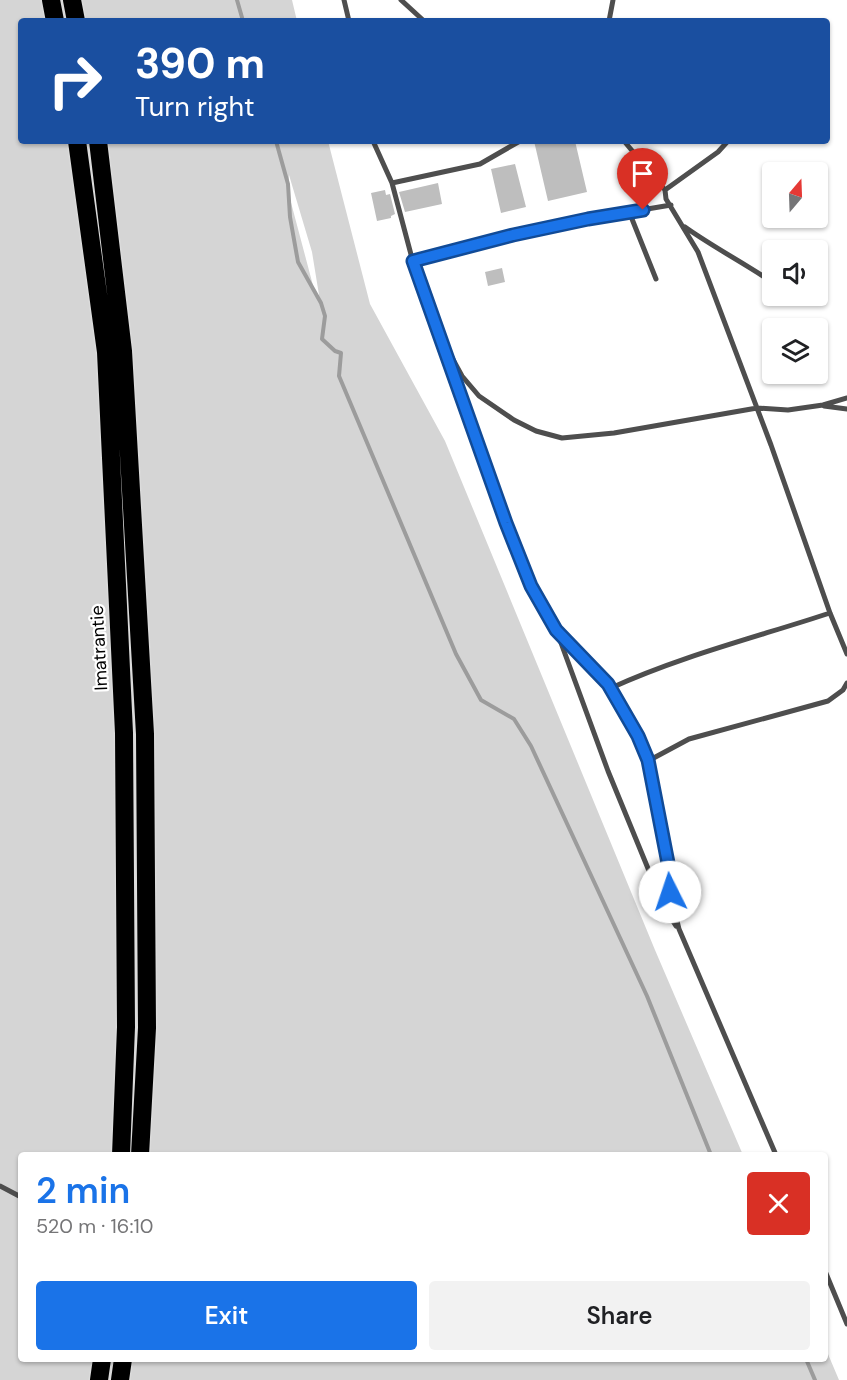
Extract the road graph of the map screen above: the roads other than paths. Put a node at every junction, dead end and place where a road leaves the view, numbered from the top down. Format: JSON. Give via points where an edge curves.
{"nodes":[{"id":1,"x":51,"y":0,"type":"edge"},
{"id":2,"x":72,"y":0,"type":"edge"},
{"id":3,"x":344,"y":0,"type":"edge"},
{"id":4,"x":401,"y":0,"type":"edge"},
{"id":5,"x":613,"y":0,"type":"edge"},
{"id":6,"x":54,"y":18,"type":"edge"},
{"id":7,"x":75,"y":18,"type":"edge"},
{"id":8,"x":348,"y":18,"type":"edge"},
{"id":9,"x":421,"y":18,"type":"edge"},
{"id":10,"x":610,"y":18,"type":"edge"},
{"id":11,"x":77,"y":144,"type":"edge"},
{"id":12,"x":98,"y":144,"type":"edge"},
{"id":13,"x":374,"y":144,"type":"edge"},
{"id":14,"x":515,"y":144,"type":"edge"},
{"id":15,"x":627,"y":144,"type":"edge"},
{"id":16,"x":725,"y":144,"type":"edge"},
{"id":17,"x":392,"y":183,"type":"junction"},
{"id":18,"x":665,"y":189,"type":"junction"},
{"id":19,"x":671,"y":205,"type":"junction"},
{"id":20,"x":630,"y":213,"type":"junction"},
{"id":21,"x":684,"y":226,"type":"junction"},
{"id":22,"x":413,"y":261,"type":"junction"},
{"id":23,"x":762,"y":275,"type":"edge"},
{"id":24,"x":656,"y":279,"type":"dead end"},
{"id":25,"x":443,"y":342,"type":"junction"},
{"id":26,"x":847,"y":398,"type":"edge"},
{"id":27,"x":823,"y":405,"type":"junction"},
{"id":28,"x":757,"y":408,"type":"junction"},
{"id":29,"x":847,"y":409,"type":"edge"},
{"id":30,"x":831,"y":613,"type":"junction"},
{"id":31,"x":556,"y":630,"type":"junction"},
{"id":32,"x":847,"y":654,"type":"edge"},
{"id":33,"x":847,"y":682,"type":"edge"},
{"id":34,"x":611,"y":688,"type":"junction"},
{"id":35,"x":648,"y":760,"type":"junction"},
{"id":36,"x":679,"y":929,"type":"junction"},
{"id":37,"x":121,"y":1152,"type":"edge"},
{"id":38,"x":141,"y":1152,"type":"edge"},
{"id":39,"x":775,"y":1152,"type":"edge"},
{"id":40,"x":0,"y":1186,"type":"edge"},
{"id":41,"x":18,"y":1195,"type":"edge"},
{"id":42,"x":828,"y":1277,"type":"edge"},
{"id":43,"x":847,"y":1324,"type":"edge"},
{"id":44,"x":102,"y":1362,"type":"edge"},
{"id":45,"x":123,"y":1362,"type":"edge"},
{"id":46,"x":99,"y":1380,"type":"edge"},
{"id":47,"x":120,"y":1380,"type":"edge"}],
"edges":[{"from":1,"to":6,"type":"highway"},
{"from":2,"to":7,"type":"highway"},
{"from":3,"to":8,"type":"lane"},
{"from":4,"to":9,"type":"lane"},
{"from":5,"to":10,"type":"lane"},
{"from":11,"to":37,"type":"highway","name":"Imatrantie","via":[[106,352],[124,733],[126,1027]]},
{"from":12,"to":38,"type":"highway","via":[[123,351],[145,734],[147,1028]]},
{"from":13,"to":17,"type":"lane"},
{"from":14,"to":17,"type":"lane","via":[[480,164]]},
{"from":15,"to":18,"type":"lane"},
{"from":16,"to":18,"type":"lane"},
{"from":17,"to":22,"type":"lane"},
{"from":18,"to":19,"type":"lane"},
{"from":19,"to":20,"type":"lane"},
{"from":19,"to":21,"type":"lane"},
{"from":20,"to":22,"type":"lane","via":[[513,235]]},
{"from":20,"to":24,"type":"lane"},
{"from":21,"to":23,"type":"lane"},
{"from":21,"to":28,"type":"lane","via":[[698,252]]},
{"from":22,"to":25,"type":"lane"},
{"from":25,"to":28,"type":"lane","via":[[462,376],[480,396],[514,420],[562,438]]},
{"from":25,"to":31,"type":"lane","via":[[506,523],[531,586]]},
{"from":26,"to":27,"type":"lane"},
{"from":27,"to":28,"type":"lane","via":[[788,410]]},
{"from":27,"to":29,"type":"lane"},
{"from":28,"to":30,"type":"lane"},
{"from":30,"to":32,"type":"lane"},
{"from":30,"to":34,"type":"lane","via":[[692,656]]},
{"from":31,"to":34,"type":"lane"},
{"from":31,"to":36,"type":"lane","via":[[663,905]]},
{"from":33,"to":35,"type":"lane","via":[[828,701],[688,739]]},
{"from":34,"to":35,"type":"lane"},
{"from":35,"to":36,"type":"lane"},
{"from":36,"to":39,"type":"lane"},
{"from":40,"to":41,"type":"lane"},
{"from":42,"to":43,"type":"lane"},
{"from":44,"to":46,"type":"highway"},
{"from":45,"to":47,"type":"highway"}]}
